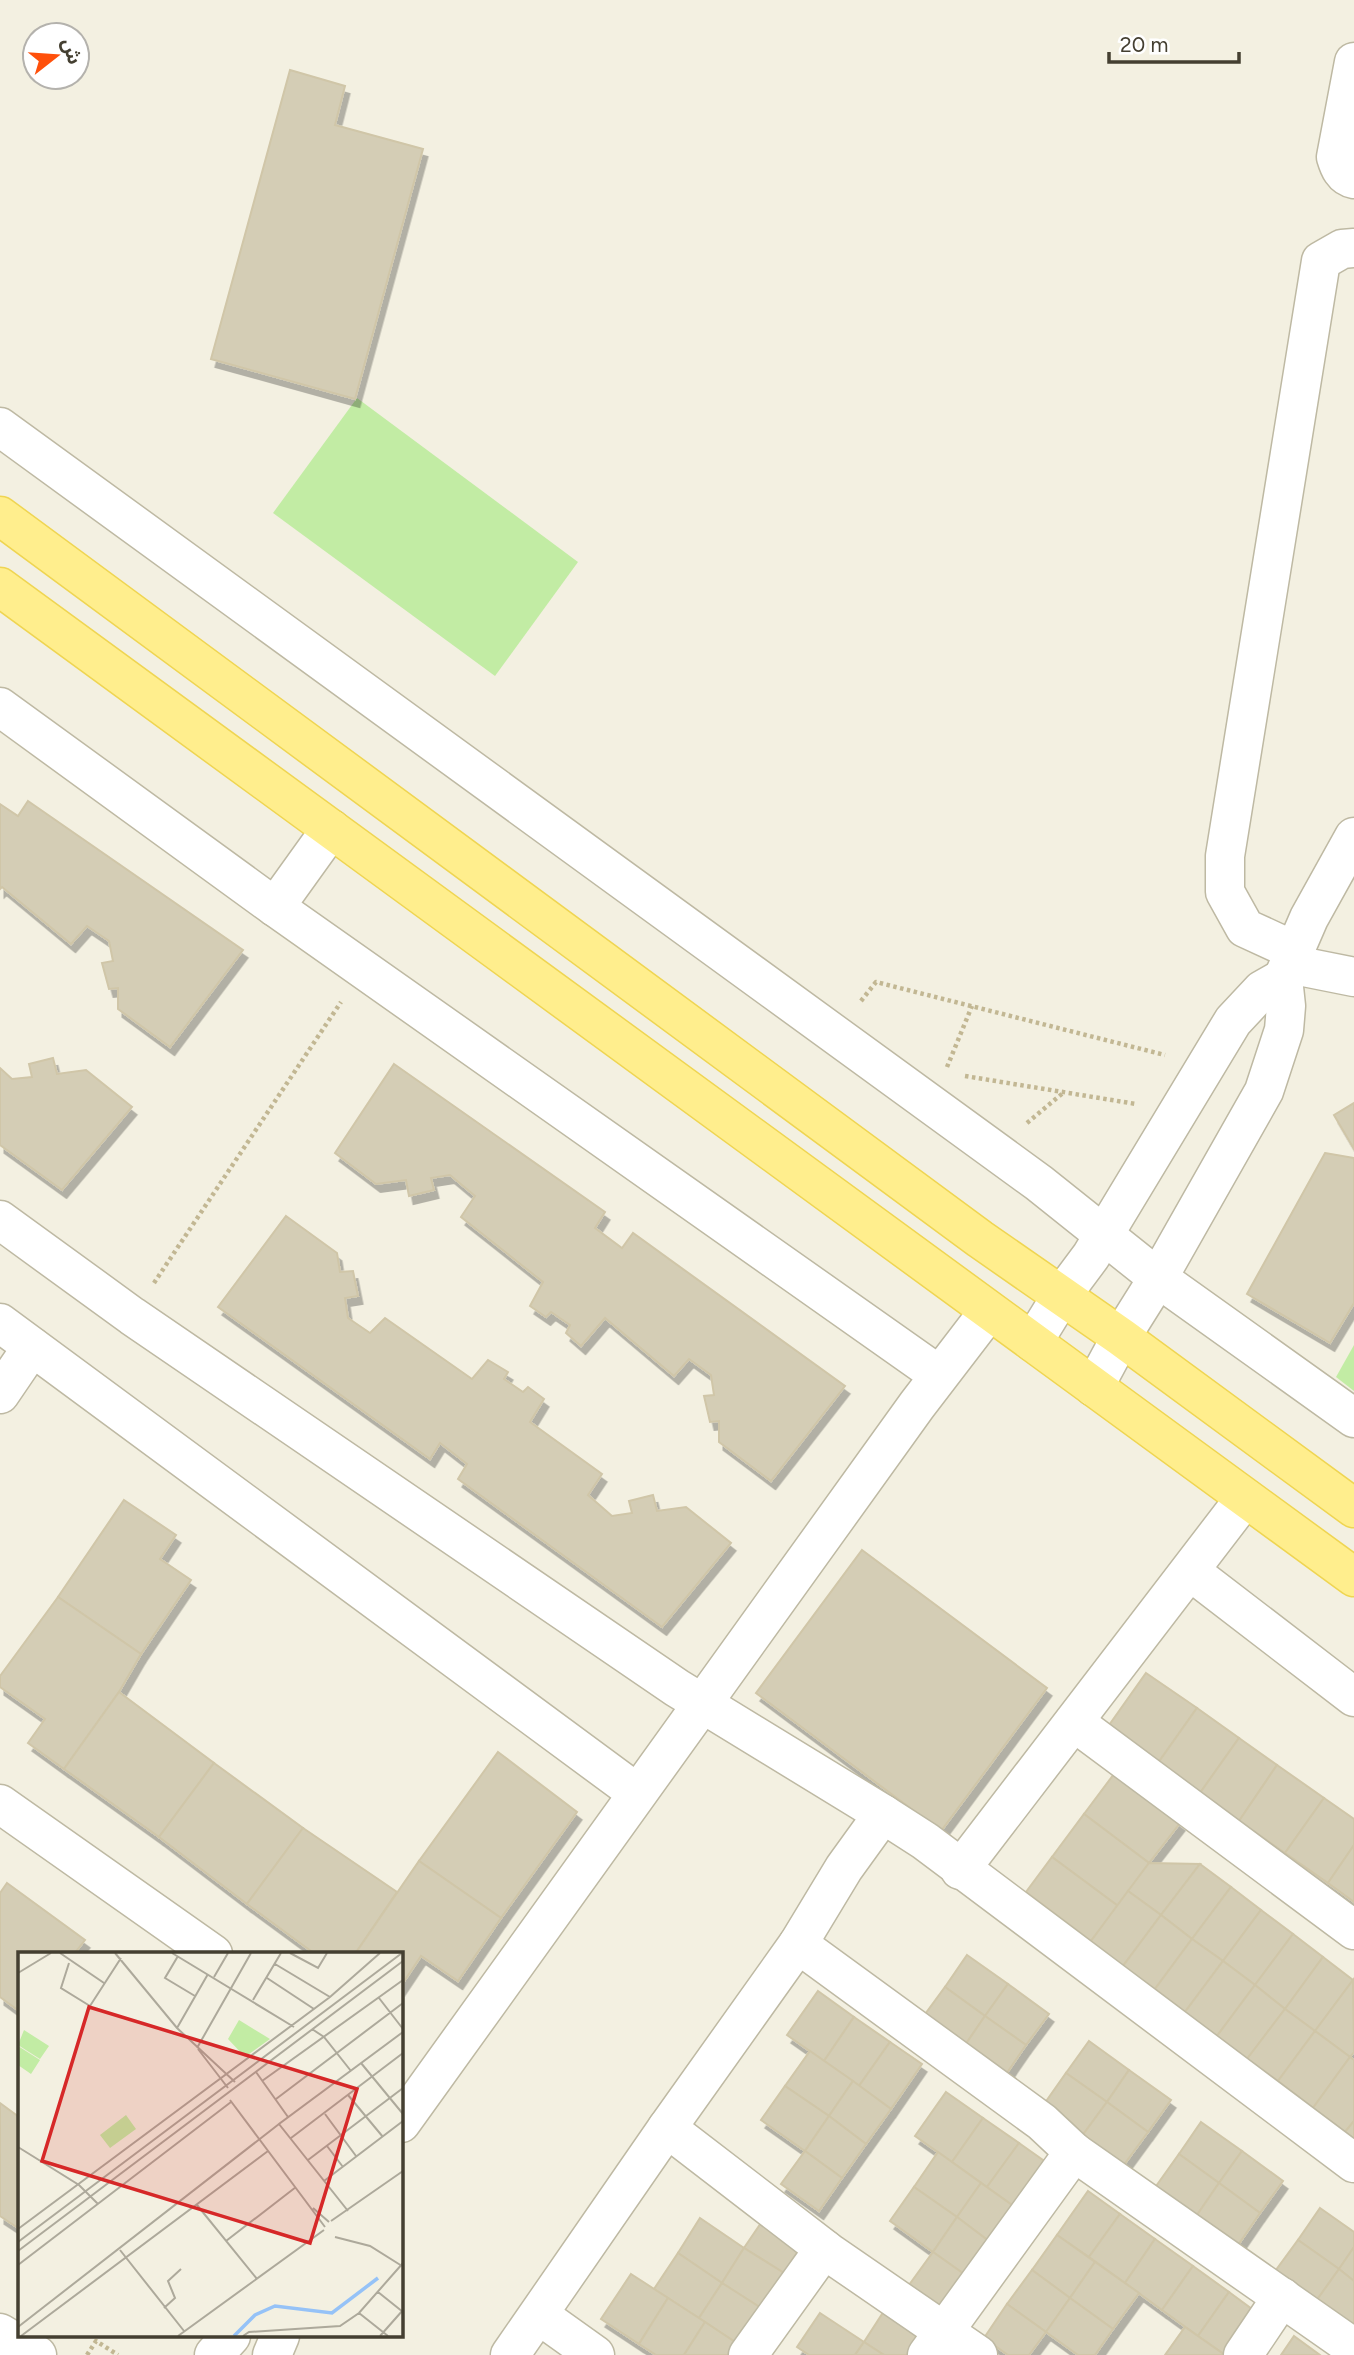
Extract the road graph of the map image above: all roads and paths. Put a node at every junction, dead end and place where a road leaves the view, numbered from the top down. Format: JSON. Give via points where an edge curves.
{"nodes":[{"id":1,"x":1354,"y":62,"type":"edge"},
{"id":2,"x":1354,"y":180,"type":"edge"},
{"id":3,"x":1354,"y":248,"type":"edge"},
{"id":4,"x":0,"y":427,"type":"edge"},
{"id":5,"x":0,"y":516,"type":"edge"},
{"id":6,"x":0,"y":587,"type":"edge"},
{"id":7,"x":0,"y":706,"type":"edge"},
{"id":8,"x":331,"y":829,"type":"junction"},
{"id":9,"x":1354,"y":837,"type":"edge"},
{"id":10,"x":275,"y":907,"type":"junction"},
{"id":11,"x":1289,"y":964,"type":"junction"},
{"id":12,"x":363,"y":969,"type":"junction"},
{"id":13,"x":1354,"y":977,"type":"edge"},
{"id":14,"x":858,"y":1004,"type":"dead end"},
{"id":15,"x":972,"y":1006,"type":"junction"},
{"id":16,"x":1167,"y":1055,"type":"dead end"},
{"id":17,"x":945,"y":1073,"type":"dead end"},
{"id":18,"x":958,"y":1075,"type":"dead end"},
{"id":19,"x":1064,"y":1092,"type":"junction"},
{"id":20,"x":1138,"y":1105,"type":"dead end"},
{"id":21,"x":1017,"y":1130,"type":"dead end"},
{"id":22,"x":0,"y":1220,"type":"edge"},
{"id":23,"x":1104,"y":1235,"type":"junction"},
{"id":24,"x":1158,"y":1278,"type":"junction"},
{"id":25,"x":1062,"y":1295,"type":"junction"},
{"id":26,"x":989,"y":1311,"type":"junction"},
{"id":27,"x":132,"y":1316,"type":"junction"},
{"id":28,"x":0,"y":1324,"type":"edge"},
{"id":29,"x":1121,"y":1336,"type":"junction"},
{"id":30,"x":1032,"y":1342,"type":"junction"},
{"id":31,"x":32,"y":1347,"type":"junction"},
{"id":32,"x":939,"y":1375,"type":"junction"},
{"id":33,"x":1094,"y":1388,"type":"junction"},
{"id":34,"x":0,"y":1394,"type":"edge"},
{"id":35,"x":1354,"y":1418,"type":"edge"},
{"id":36,"x":1245,"y":1498,"type":"junction"},
{"id":37,"x":1354,"y":1508,"type":"edge"},
{"id":38,"x":1190,"y":1571,"type":"junction"},
{"id":39,"x":1354,"y":1577,"type":"edge"},
{"id":40,"x":1354,"y":1697,"type":"edge"},
{"id":41,"x":702,"y":1703,"type":"junction"},
{"id":42,"x":1074,"y":1722,"type":"junction"},
{"id":43,"x":637,"y":1793,"type":"junction"},
{"id":44,"x":0,"y":1804,"type":"edge"},
{"id":45,"x":883,"y":1814,"type":"junction"},
{"id":46,"x":960,"y":1870,"type":"junction"},
{"id":47,"x":1354,"y":1930,"type":"edge"},
{"id":48,"x":798,"y":1944,"type":"junction"},
{"id":49,"x":211,"y":1952,"type":"edge"},
{"id":50,"x":407,"y":2103,"type":"edge"},
{"id":51,"x":667,"y":2128,"type":"junction"},
{"id":52,"x":1074,"y":2152,"type":"junction"},
{"id":53,"x":1354,"y":2163,"type":"edge"},
{"id":54,"x":824,"y":2249,"type":"junction"},
{"id":55,"x":1282,"y":2297,"type":"junction"},
{"id":56,"x":538,"y":2315,"type":"junction"},
{"id":57,"x":0,"y":2333,"type":"edge"},
{"id":58,"x":229,"y":2338,"type":"edge"},
{"id":59,"x":279,"y":2338,"type":"edge"},
{"id":60,"x":936,"y":2343,"type":"edge"},
{"id":61,"x":1354,"y":2348,"type":"edge"},
{"id":62,"x":0,"y":2349,"type":"edge"},
{"id":63,"x":4,"y":2355,"type":"edge"},
{"id":64,"x":37,"y":2355,"type":"edge"},
{"id":65,"x":87,"y":2355,"type":"edge"},
{"id":66,"x":118,"y":2355,"type":"edge"},
{"id":67,"x":215,"y":2355,"type":"edge"},
{"id":68,"x":272,"y":2355,"type":"edge"},
{"id":69,"x":510,"y":2355,"type":"edge"},
{"id":70,"x":595,"y":2355,"type":"edge"},
{"id":71,"x":747,"y":2355,"type":"edge"},
{"id":72,"x":978,"y":2355,"type":"edge"},
{"id":73,"x":1243,"y":2355,"type":"edge"}],
"edges":[{"from":1,"to":2,"type":"street","via":[[1336,157],[1339,168]]},
{"from":3,"to":11,"type":"street","via":[[1321,261],[1225,856],[1225,892],[1245,928]]},
{"from":4,"to":23,"type":"street","via":[[1039,1183]]},
{"from":5,"to":25,"type":"main road"},
{"from":6,"to":8,"type":"main road"},
{"from":7,"to":10,"type":"street"},
{"from":8,"to":10,"type":"street"},
{"from":8,"to":26,"type":"main road"},
{"from":9,"to":11,"type":"street"},
{"from":10,"to":12,"type":"street"},
{"from":11,"to":13,"type":"street"},
{"from":11,"to":23,"type":"street","via":[[1233,1021]]},
{"from":11,"to":24,"type":"street","via":[[1284,1030],[1264,1091]]},
{"from":12,"to":27,"type":"path"},
{"from":12,"to":32,"type":"street"},
{"from":14,"to":15,"type":"path","via":[[876,982]]},
{"from":15,"to":16,"type":"path"},
{"from":15,"to":17,"type":"path"},
{"from":18,"to":19,"type":"path"},
{"from":19,"to":20,"type":"path"},
{"from":19,"to":21,"type":"path"},
{"from":22,"to":27,"type":"street"},
{"from":23,"to":24,"type":"street"},
{"from":23,"to":25,"type":"street"},
{"from":24,"to":29,"type":"street"},
{"from":24,"to":35,"type":"street"},
{"from":25,"to":29,"type":"main road"},
{"from":25,"to":30,"type":"street"},
{"from":26,"to":30,"type":"main road"},
{"from":26,"to":32,"type":"street"},
{"from":27,"to":41,"type":"street"},
{"from":28,"to":31,"type":"street"},
{"from":29,"to":33,"type":"street"},
{"from":29,"to":37,"type":"main road"},
{"from":30,"to":33,"type":"main road"},
{"from":31,"to":34,"type":"street"},
{"from":31,"to":43,"type":"street"},
{"from":32,"to":41,"type":"street"},
{"from":33,"to":36,"type":"main road"},
{"from":36,"to":38,"type":"street"},
{"from":36,"to":39,"type":"main road"},
{"from":38,"to":40,"type":"street"},
{"from":38,"to":42,"type":"street"},
{"from":41,"to":43,"type":"street"},
{"from":41,"to":45,"type":"street"},
{"from":42,"to":46,"type":"street"},
{"from":42,"to":47,"type":"street"},
{"from":43,"to":50,"type":"street"},
{"from":44,"to":49,"type":"street"},
{"from":45,"to":46,"type":"street"},
{"from":45,"to":48,"type":"street"},
{"from":46,"to":53,"type":"street"},
{"from":48,"to":51,"type":"street"},
{"from":48,"to":52,"type":"street","via":[[1042,2122]]},
{"from":51,"to":54,"type":"street"},
{"from":51,"to":56,"type":"street"},
{"from":52,"to":55,"type":"street"},
{"from":52,"to":60,"type":"street"},
{"from":54,"to":60,"type":"street"},
{"from":54,"to":71,"type":"street"},
{"from":55,"to":61,"type":"street"},
{"from":55,"to":73,"type":"street"},
{"from":56,"to":69,"type":"street"},
{"from":56,"to":70,"type":"street"},
{"from":57,"to":64,"type":"street"},
{"from":58,"to":67,"type":"street"},
{"from":59,"to":68,"type":"street"},
{"from":60,"to":72,"type":"street"},
{"from":62,"to":63,"type":"street"},
{"from":65,"to":66,"type":"path","via":[[96,2342]]}]}
